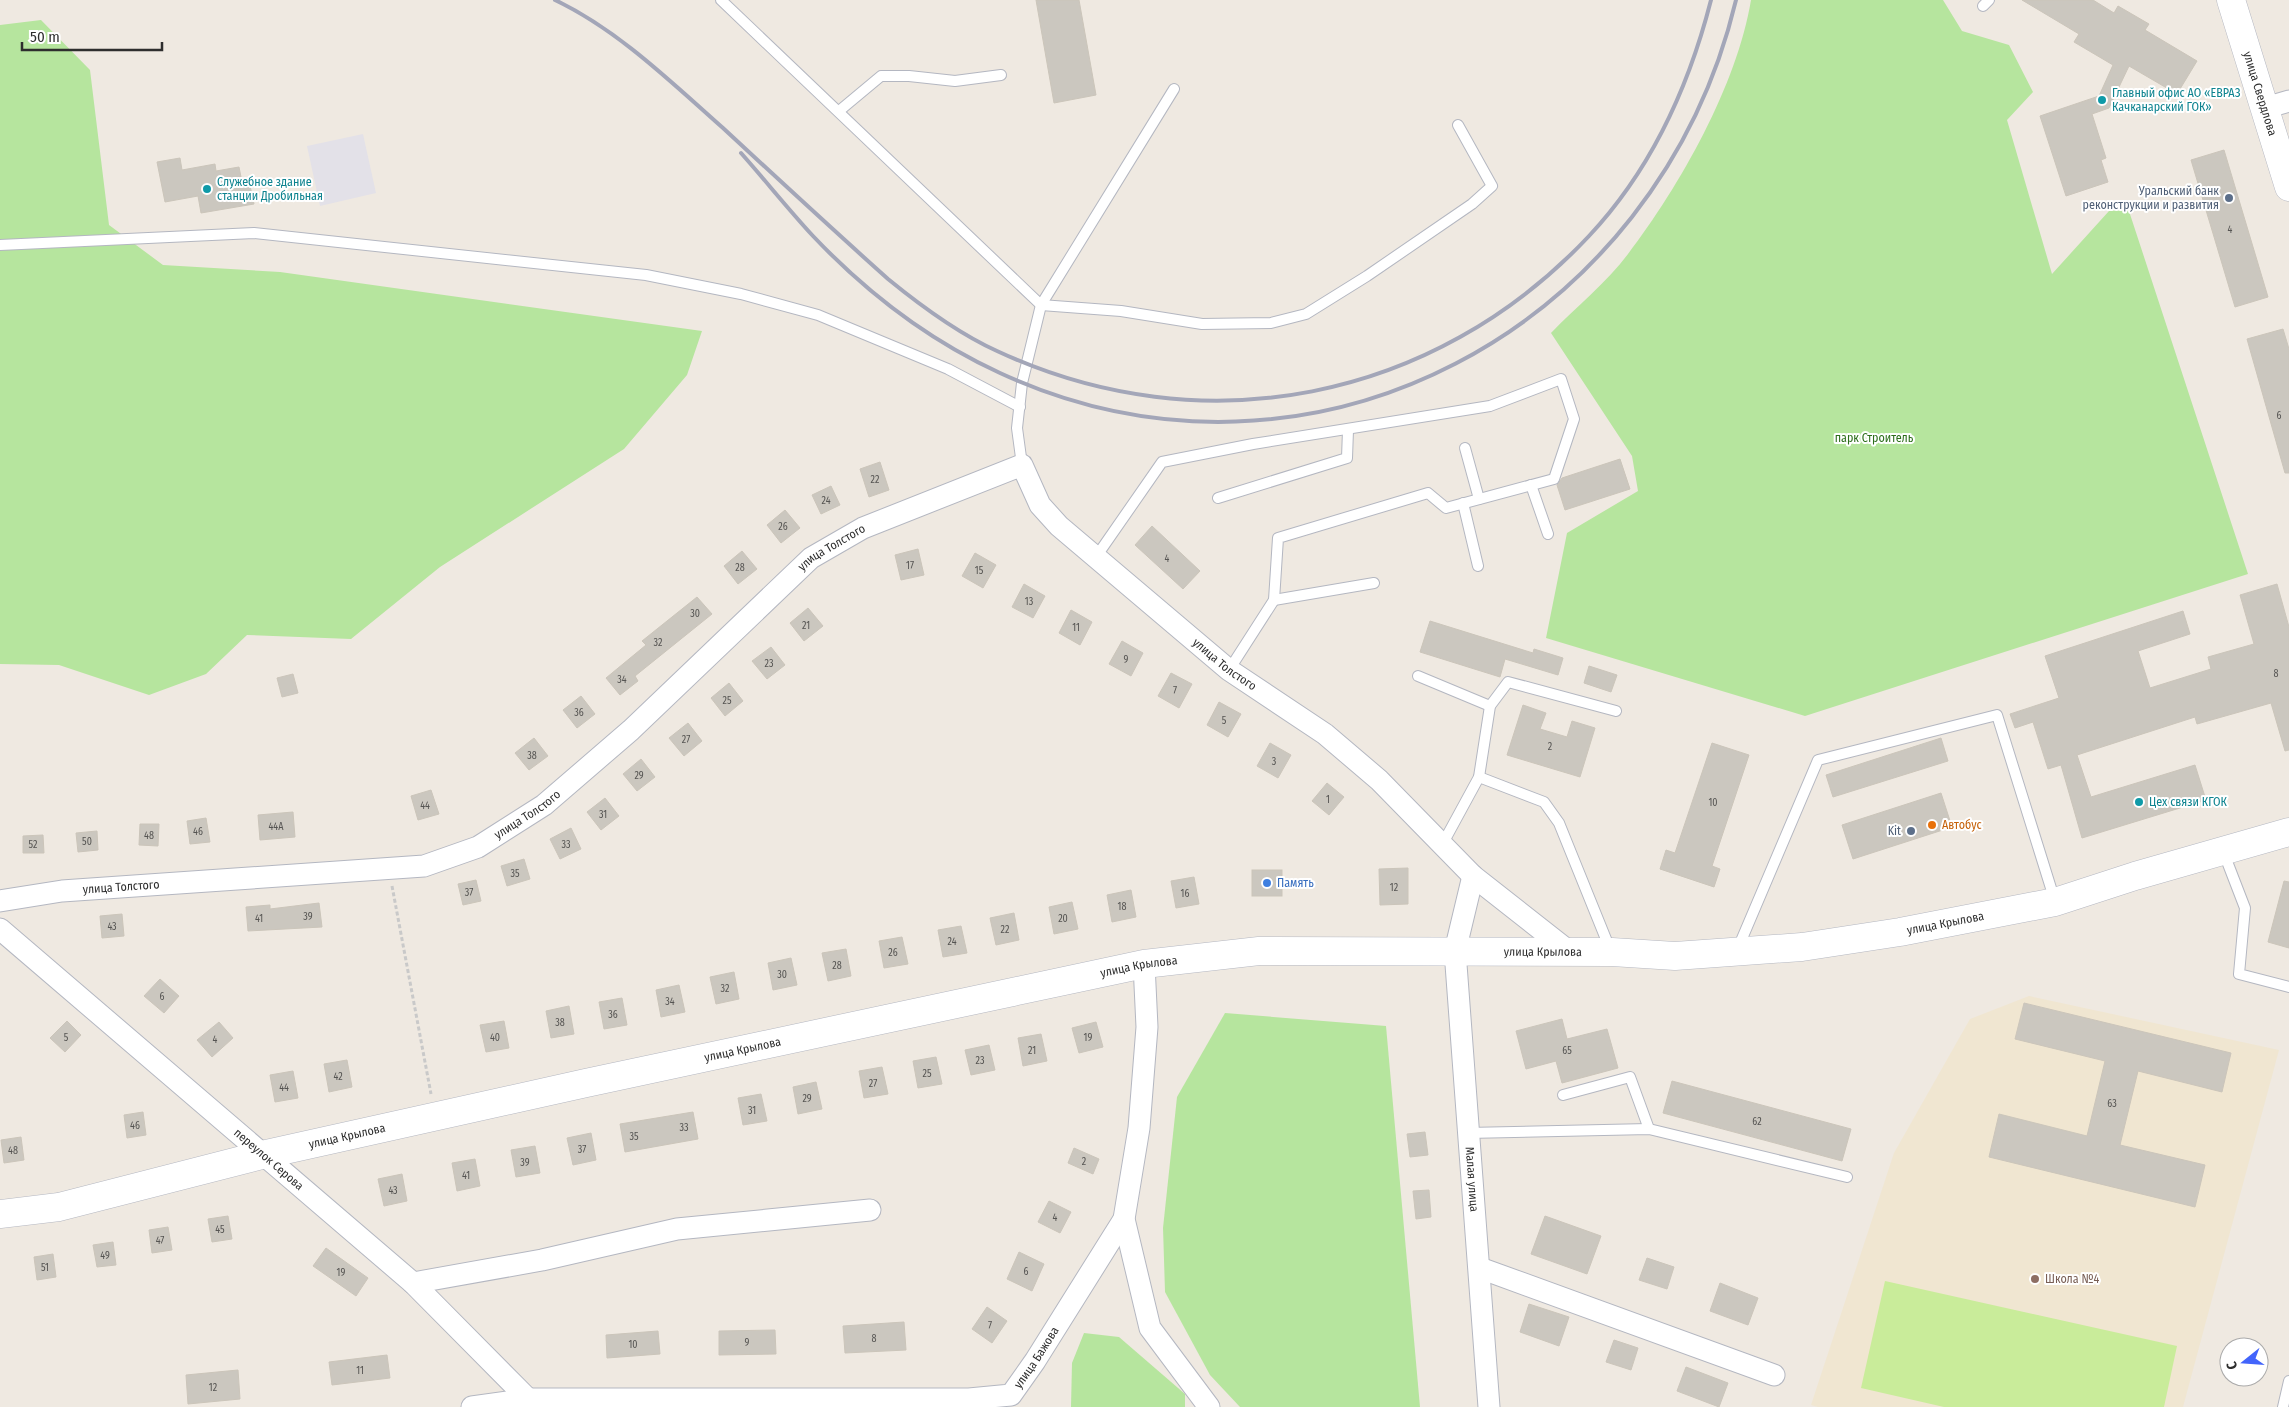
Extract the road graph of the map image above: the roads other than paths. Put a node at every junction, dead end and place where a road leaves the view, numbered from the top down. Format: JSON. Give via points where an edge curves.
{"nodes":[{"id":1,"x":721,"y":0,"type":"edge"},
{"id":2,"x":2231,"y":0,"type":"edge"},
{"id":3,"x":1001,"y":75,"type":"dead end"},
{"id":4,"x":1174,"y":89,"type":"dead end"},
{"id":5,"x":2277,"y":104,"type":"edge"},
{"id":6,"x":838,"y":111,"type":"junction"},
{"id":7,"x":1458,"y":125,"type":"dead end"},
{"id":8,"x":2289,"y":186,"type":"edge"},
{"id":9,"x":0,"y":245,"type":"edge"},
{"id":10,"x":1041,"y":305,"type":"junction"},
{"id":11,"x":1020,"y":407,"type":"junction"},
{"id":12,"x":1348,"y":430,"type":"junction"},
{"id":13,"x":1465,"y":448,"type":"dead end"},
{"id":14,"x":1022,"y":465,"type":"junction"},
{"id":15,"x":1532,"y":485,"type":"junction"},
{"id":16,"x":1218,"y":498,"type":"dead end"},
{"id":17,"x":1479,"y":499,"type":"junction"},
{"id":18,"x":1463,"y":503,"type":"junction"},
{"id":19,"x":1548,"y":534,"type":"dead end"},
{"id":20,"x":1096,"y":557,"type":"junction"},
{"id":21,"x":1478,"y":566,"type":"dead end"},
{"id":22,"x":1374,"y":583,"type":"dead end"},
{"id":23,"x":1274,"y":600,"type":"junction"},
{"id":24,"x":1229,"y":670,"type":"junction"},
{"id":25,"x":1418,"y":676,"type":"dead end"},
{"id":26,"x":1490,"y":706,"type":"junction"},
{"id":27,"x":1616,"y":711,"type":"dead end"},
{"id":28,"x":1479,"y":777,"type":"junction"},
{"id":29,"x":2289,"y":832,"type":"edge"},
{"id":30,"x":1442,"y":845,"type":"junction"},
{"id":31,"x":2223,"y":850,"type":"junction"},
{"id":32,"x":1473,"y":876,"type":"junction"},
{"id":33,"x":0,"y":901,"type":"edge"},
{"id":34,"x":2055,"y":902,"type":"junction"},
{"id":35,"x":0,"y":929,"type":"edge"},
{"id":36,"x":1455,"y":951,"type":"junction"},
{"id":37,"x":1612,"y":952,"type":"junction"},
{"id":38,"x":1737,"y":952,"type":"junction"},
{"id":39,"x":1571,"y":953,"type":"junction"},
{"id":40,"x":1144,"y":964,"type":"junction"},
{"id":41,"x":2289,"y":987,"type":"edge"},
{"id":42,"x":1563,"y":1095,"type":"dead end"},
{"id":43,"x":1649,"y":1129,"type":"junction"},
{"id":44,"x":1467,"y":1133,"type":"junction"},
{"id":45,"x":262,"y":1155,"type":"junction"},
{"id":46,"x":1847,"y":1177,"type":"dead end"},
{"id":47,"x":870,"y":1210,"type":"dead end"},
{"id":48,"x":0,"y":1214,"type":"edge"},
{"id":49,"x":1124,"y":1219,"type":"junction"},
{"id":50,"x":1480,"y":1268,"type":"junction"},
{"id":51,"x":414,"y":1283,"type":"junction"},
{"id":52,"x":1774,"y":1375,"type":"dead end"},
{"id":53,"x":2289,"y":1381,"type":"edge"},
{"id":54,"x":528,"y":1399,"type":"junction"},
{"id":55,"x":472,"y":1407,"type":"edge"},
{"id":56,"x":1209,"y":1407,"type":"edge"},
{"id":57,"x":1489,"y":1407,"type":"edge"},
{"id":58,"x":2283,"y":1407,"type":"edge"}],
"edges":[{"from":1,"to":6,"type":"lane"},
{"from":2,"to":5,"type":"main road","name":"улица Свердлова"},
{"from":3,"to":6,"type":"lane","via":[[955,81],[882,76]]},
{"from":4,"to":10,"type":"lane"},
{"from":5,"to":8,"type":"main road","name":"улица Свердлова"},
{"from":6,"to":10,"type":"lane"},
{"from":7,"to":10,"type":"lane","via":[[1492,186],[1464,210],[1306,314],[1271,323],[1202,324],[1121,311]]},
{"from":9,"to":11,"type":"lane","via":[[254,233],[646,275],[741,294],[818,315],[948,369]]},
{"from":10,"to":11,"type":"lane","via":[[1022,383]]},
{"from":11,"to":14,"type":"lane","via":[[1018,436]]},
{"from":12,"to":15,"type":"lane","via":[[1490,406],[1561,379],[1574,419],[1554,479]]},
{"from":12,"to":16,"type":"lane","via":[[1347,458]]},
{"from":12,"to":20,"type":"lane","via":[[1162,462]]},
{"from":13,"to":17,"type":"lane"},
{"from":14,"to":20,"type":"street","name":"улица Толстого","via":[[1040,505]]},
{"from":14,"to":33,"type":"street","name":"улица Толстого","via":[[863,528],[820,552],[631,730],[544,805],[478,847],[424,866],[62,891]]},
{"from":15,"to":17,"type":"lane"},
{"from":15,"to":19,"type":"lane"},
{"from":17,"to":18,"type":"lane"},
{"from":18,"to":21,"type":"lane"},
{"from":18,"to":23,"type":"lane","via":[[1446,508],[1428,493],[1278,538]]},
{"from":20,"to":24,"type":"street","name":"улица Толстого"},
{"from":22,"to":23,"type":"lane"},
{"from":23,"to":24,"type":"lane"},
{"from":24,"to":30,"type":"street","name":"улица Толстого","via":[[1325,734],[1379,780]]},
{"from":25,"to":26,"type":"lane"},
{"from":26,"to":27,"type":"lane","via":[[1508,682]]},
{"from":26,"to":28,"type":"lane"},
{"from":28,"to":30,"type":"lane"},
{"from":28,"to":37,"type":"lane","via":[[1544,802],[1559,822]]},
{"from":29,"to":31,"type":"main road","name":"улица Крылова"},
{"from":30,"to":32,"type":"street","name":"улица Толстого"},
{"from":31,"to":34,"type":"main road","name":"улица Крылова"},
{"from":31,"to":41,"type":"lane","via":[[2245,908],[2239,974]]},
{"from":32,"to":36,"type":"street","name":"Малая улица"},
{"from":32,"to":39,"type":"street","name":"улица Толстого"},
{"from":34,"to":38,"type":"main road","name":"улица Крылова","via":[[1900,932],[1802,947]]},
{"from":34,"to":38,"type":"lane","via":[[1997,715],[1818,760]]},
{"from":35,"to":45,"type":"street","name":"переулок Серова"},
{"from":36,"to":39,"type":"main road","name":"улица Крылова"},
{"from":36,"to":40,"type":"main road","name":"улица Крылова","via":[[1259,950]]},
{"from":36,"to":44,"type":"street","name":"Малая улица"},
{"from":37,"to":38,"type":"main road","name":"улица Крылова","via":[[1675,956]]},
{"from":37,"to":39,"type":"main road","name":"улица Крылова"},
{"from":40,"to":45,"type":"main road","name":"улица Крылова"},
{"from":40,"to":49,"type":"street","via":[[1147,1027],[1139,1128]]},
{"from":42,"to":43,"type":"lane","via":[[1630,1078]]},
{"from":43,"to":44,"type":"lane"},
{"from":43,"to":46,"type":"lane"},
{"from":44,"to":50,"type":"street","name":"Малая улица"},
{"from":45,"to":48,"type":"main road","name":"улица Крылова","via":[[59,1207]]},
{"from":45,"to":51,"type":"street","name":"переулок Серова"},
{"from":47,"to":51,"type":"street","via":[[677,1229],[542,1260]]},
{"from":49,"to":54,"type":"street","name":"улица Бажова","via":[[1011,1395],[969,1399]]},
{"from":49,"to":56,"type":"street","via":[[1150,1328]]},
{"from":50,"to":52,"type":"street"},
{"from":50,"to":57,"type":"street","name":"Малая улица"},
{"from":51,"to":54,"type":"street","name":"переулок Серова"},
{"from":53,"to":58,"type":"lane"},
{"from":54,"to":55,"type":"street","name":"улица Бажова"}]}
